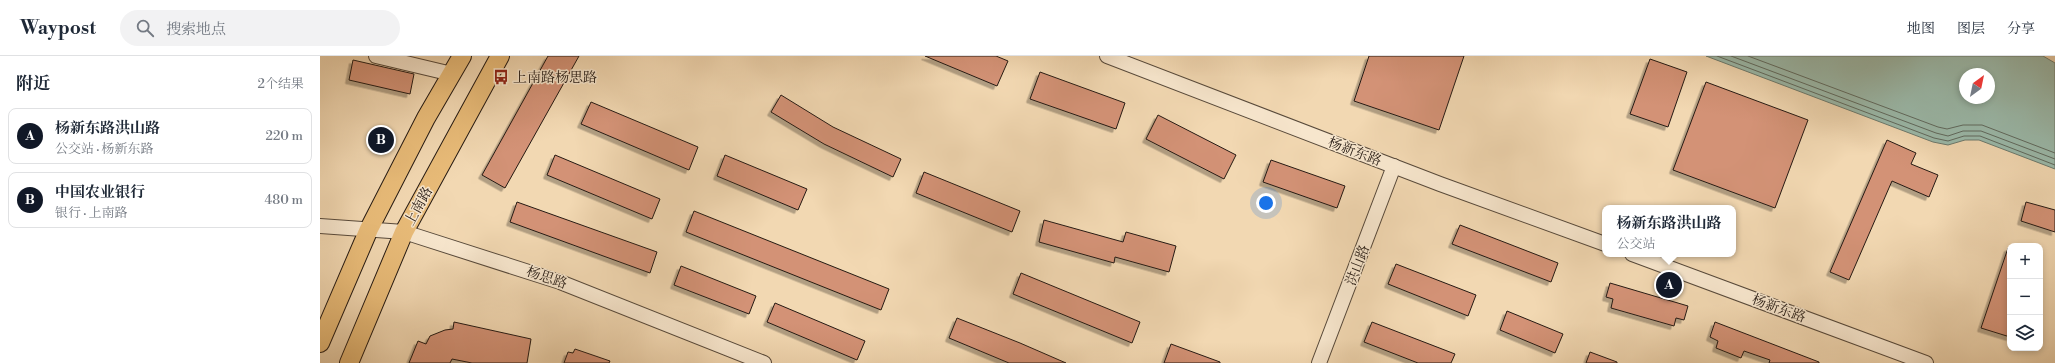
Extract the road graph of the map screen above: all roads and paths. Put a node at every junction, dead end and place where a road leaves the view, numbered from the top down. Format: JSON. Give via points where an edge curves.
{"nodes":[{"id":1,"x":376,"y":56,"type":"edge"},
{"id":2,"x":462,"y":56,"type":"edge"},
{"id":3,"x":500,"y":56,"type":"edge"},
{"id":4,"x":1107,"y":56,"type":"edge"},
{"id":5,"x":452,"y":74,"type":"junction"},
{"id":6,"x":1394,"y":166,"type":"junction"},
{"id":7,"x":320,"y":226,"type":"edge"},
{"id":8,"x":369,"y":229,"type":"junction"},
{"id":9,"x":404,"y":232,"type":"junction"},
{"id":10,"x":1602,"y":243,"type":"edge"},
{"id":11,"x":1640,"y":257,"type":"edge"},
{"id":12,"x":320,"y":343,"type":"edge"},
{"id":13,"x":349,"y":363,"type":"edge"},
{"id":14,"x":764,"y":363,"type":"edge"},
{"id":15,"x":1319,"y":363,"type":"edge"},
{"id":16,"x":1926,"y":363,"type":"edge"}],
"edges":[{"from":1,"to":5,"type":"street"},
{"from":2,"to":5,"type":"main road"},
{"from":3,"to":9,"type":"main road","name":"上南路"},
{"from":4,"to":6,"type":"street","name":"杨新东路"},
{"from":5,"to":8,"type":"main road","via":[[426,118]]},
{"from":6,"to":10,"type":"street","name":"杨新东路"},
{"from":6,"to":15,"type":"street","name":"洪山路"},
{"from":7,"to":8,"type":"street","name":"杨思路"},
{"from":8,"to":9,"type":"street","name":"杨思路"},
{"from":8,"to":12,"type":"main road"},
{"from":9,"to":13,"type":"main road","name":"上南路"},
{"from":9,"to":14,"type":"street","name":"杨思路","via":[[560,282]]},
{"from":11,"to":16,"type":"street","name":"杨新东路"}]}
